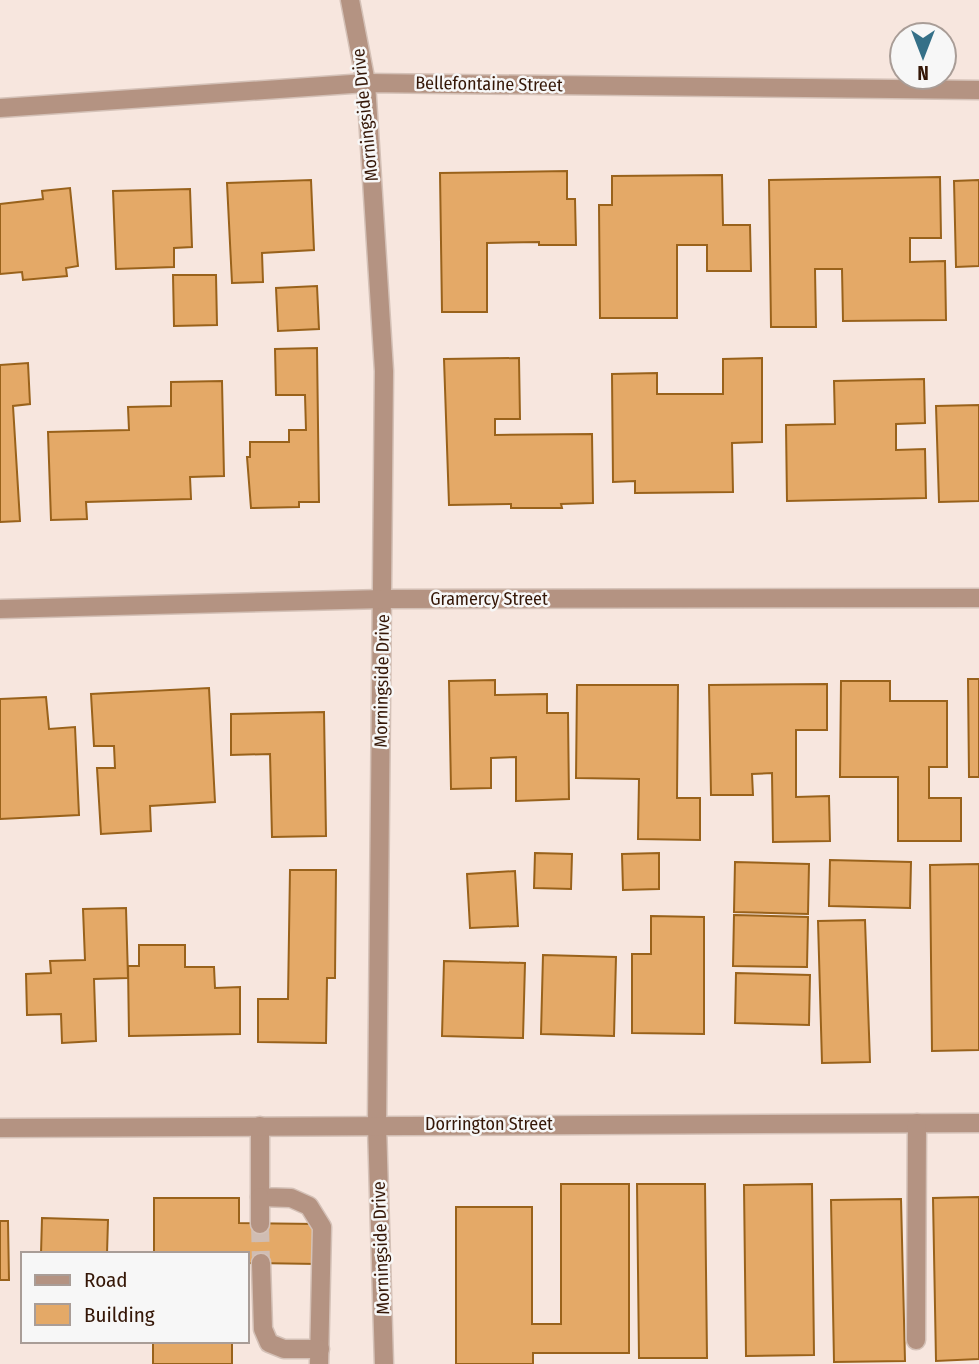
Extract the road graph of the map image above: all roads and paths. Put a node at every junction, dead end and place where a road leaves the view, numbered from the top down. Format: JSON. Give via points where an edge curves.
{"nodes":[{"id":1,"x":350,"y":0,"type":"edge"},
{"id":2,"x":366,"y":83,"type":"junction"},
{"id":3,"x":979,"y":90,"type":"edge"},
{"id":4,"x":0,"y":108,"type":"edge"},
{"id":5,"x":979,"y":598,"type":"edge"},
{"id":6,"x":383,"y":599,"type":"junction"},
{"id":7,"x":0,"y":609,"type":"edge"},
{"id":8,"x":917,"y":1123,"type":"junction"},
{"id":9,"x":979,"y":1123,"type":"edge"},
{"id":10,"x":377,"y":1125,"type":"junction"},
{"id":11,"x":260,"y":1126,"type":"junction"},
{"id":12,"x":0,"y":1128,"type":"edge"},
{"id":13,"x":260,"y":1197,"type":"junction"},
{"id":14,"x":260,"y":1224,"type":"tunnel mouth"},
{"id":15,"x":261,"y":1263,"type":"tunnel mouth"},
{"id":16,"x":916,"y":1340,"type":"dead end"},
{"id":17,"x":320,"y":1357,"type":"edge"},
{"id":18,"x":384,"y":1364,"type":"edge"}],
"edges":[{"from":1,"to":2,"type":"street","name":"Morningside Drive"},
{"from":2,"to":3,"type":"street","name":"Bellefontaine Street"},
{"from":2,"to":4,"type":"street","name":"Bellefontaine Street"},
{"from":2,"to":6,"type":"street","name":"Morningside Drive","via":[[384,371]]},
{"from":5,"to":6,"type":"street","name":"Gramercy Street"},
{"from":6,"to":7,"type":"street","name":"Gramercy Street"},
{"from":6,"to":10,"type":"street","name":"Morningside Drive"},
{"from":8,"to":9,"type":"street","name":"Dorrington Street"},
{"from":8,"to":10,"type":"street","name":"Dorrington Street"},
{"from":8,"to":16,"type":"street"},
{"from":10,"to":11,"type":"street","name":"Dorrington Street"},
{"from":10,"to":18,"type":"street","name":"Morningside Drive"},
{"from":11,"to":12,"type":"street","name":"Dorrington Street"},
{"from":11,"to":13,"type":"street"},
{"from":13,"to":14,"type":"street"},
{"from":13,"to":17,"type":"street","via":[[290,1198],[309,1206],[322,1227]]},
{"from":15,"to":17,"type":"street","via":[[263,1329],[269,1343]]}]}
